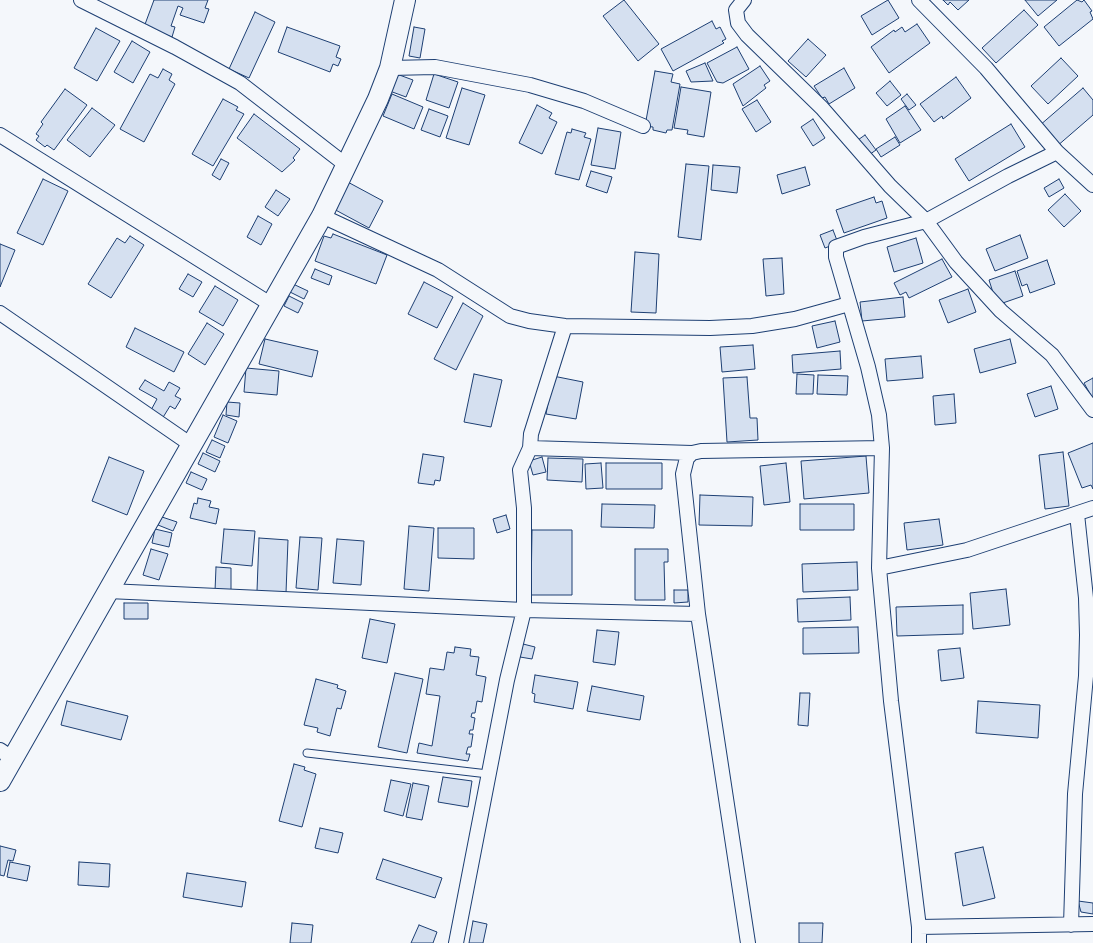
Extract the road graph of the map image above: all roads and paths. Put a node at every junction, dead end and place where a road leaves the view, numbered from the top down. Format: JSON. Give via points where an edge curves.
{"nodes":[{"id":1,"x":80,"y":0,"type":"edge"},
{"id":2,"x":405,"y":0,"type":"edge"},
{"id":3,"x":744,"y":0,"type":"edge"},
{"id":4,"x":919,"y":0,"type":"edge"},
{"id":5,"x":390,"y":68,"type":"junction"},
{"id":6,"x":642,"y":126,"type":"dead end"},
{"id":7,"x":0,"y":135,"type":"edge"},
{"id":8,"x":1057,"y":152,"type":"junction"},
{"id":9,"x":346,"y":165,"type":"junction"},
{"id":10,"x":1093,"y":184,"type":"edge"},
{"id":11,"x":322,"y":216,"type":"junction"},
{"id":12,"x":926,"y":222,"type":"junction"},
{"id":13,"x":849,"y":304,"type":"junction"},
{"id":14,"x":272,"y":305,"type":"junction"},
{"id":15,"x":0,"y":313,"type":"edge"},
{"id":16,"x":565,"y":326,"type":"junction"},
{"id":17,"x":1093,"y":410,"type":"edge"},
{"id":18,"x":193,"y":446,"type":"junction"},
{"id":19,"x":530,"y":448,"type":"junction"},
{"id":20,"x":882,"y":448,"type":"junction"},
{"id":21,"x":692,"y":453,"type":"junction"},
{"id":22,"x":1093,"y":508,"type":"edge"},
{"id":23,"x":1076,"y":514,"type":"junction"},
{"id":24,"x":879,"y":568,"type":"junction"},
{"id":25,"x":108,"y":591,"type":"junction"},
{"id":26,"x":524,"y":610,"type":"junction"},
{"id":27,"x":698,"y":614,"type":"junction"},
{"id":28,"x":307,"y":753,"type":"dead end"},
{"id":29,"x":6,"y":754,"type":"edge"},
{"id":30,"x":488,"y":774,"type":"junction"},
{"id":31,"x":0,"y":781,"type":"edge"},
{"id":32,"x":1093,"y":924,"type":"edge"},
{"id":33,"x":1071,"y":925,"type":"junction"},
{"id":34,"x":919,"y":926,"type":"junction"},
{"id":35,"x":456,"y":943,"type":"edge"},
{"id":36,"x":748,"y":943,"type":"edge"},
{"id":37,"x":919,"y":943,"type":"edge"}],
"edges":[{"from":1,"to":9,"type":"street","via":[[240,83]]},
{"from":2,"to":5,"type":"street"},
{"from":3,"to":12,"type":"street","via":[[736,10],[738,22],[748,35],[822,108]]},
{"from":4,"to":8,"type":"street","via":[[986,68]]},
{"from":5,"to":6,"type":"street","via":[[435,67],[530,85],[584,102]]},
{"from":5,"to":9,"type":"street"},
{"from":7,"to":14,"type":"street"},
{"from":8,"to":10,"type":"street"},
{"from":8,"to":12,"type":"street"},
{"from":9,"to":11,"type":"street"},
{"from":11,"to":14,"type":"street"},
{"from":11,"to":16,"type":"street","via":[[438,270],[510,316]]},
{"from":12,"to":13,"type":"street","via":[[836,247]]},
{"from":12,"to":17,"type":"street","via":[[956,262],[1001,311],[1052,355]]},
{"from":13,"to":16,"type":"street","via":[[795,319],[752,326]]},
{"from":13,"to":20,"type":"street","via":[[875,392]]},
{"from":14,"to":18,"type":"street"},
{"from":15,"to":18,"type":"street"},
{"from":16,"to":19,"type":"street","via":[[531,434]]},
{"from":18,"to":25,"type":"street"},
{"from":19,"to":21,"type":"street"},
{"from":19,"to":26,"type":"street","via":[[520,470],[524,508]]},
{"from":20,"to":21,"type":"street"},
{"from":20,"to":24,"type":"street"},
{"from":21,"to":27,"type":"street","via":[[687,458],[683,474]]},
{"from":22,"to":23,"type":"street"},
{"from":23,"to":24,"type":"street","via":[[967,550]]},
{"from":23,"to":33,"type":"street","via":[[1087,635],[1075,794]]},
{"from":24,"to":34,"type":"street","via":[[891,701]]},
{"from":25,"to":26,"type":"street"},
{"from":25,"to":29,"type":"street"},
{"from":26,"to":27,"type":"street"},
{"from":26,"to":30,"type":"street"},
{"from":27,"to":36,"type":"street"},
{"from":28,"to":30,"type":"lane"},
{"from":29,"to":31,"type":"street"},
{"from":30,"to":35,"type":"street"},
{"from":32,"to":33,"type":"street"},
{"from":33,"to":34,"type":"street"},
{"from":34,"to":37,"type":"street"}]}
